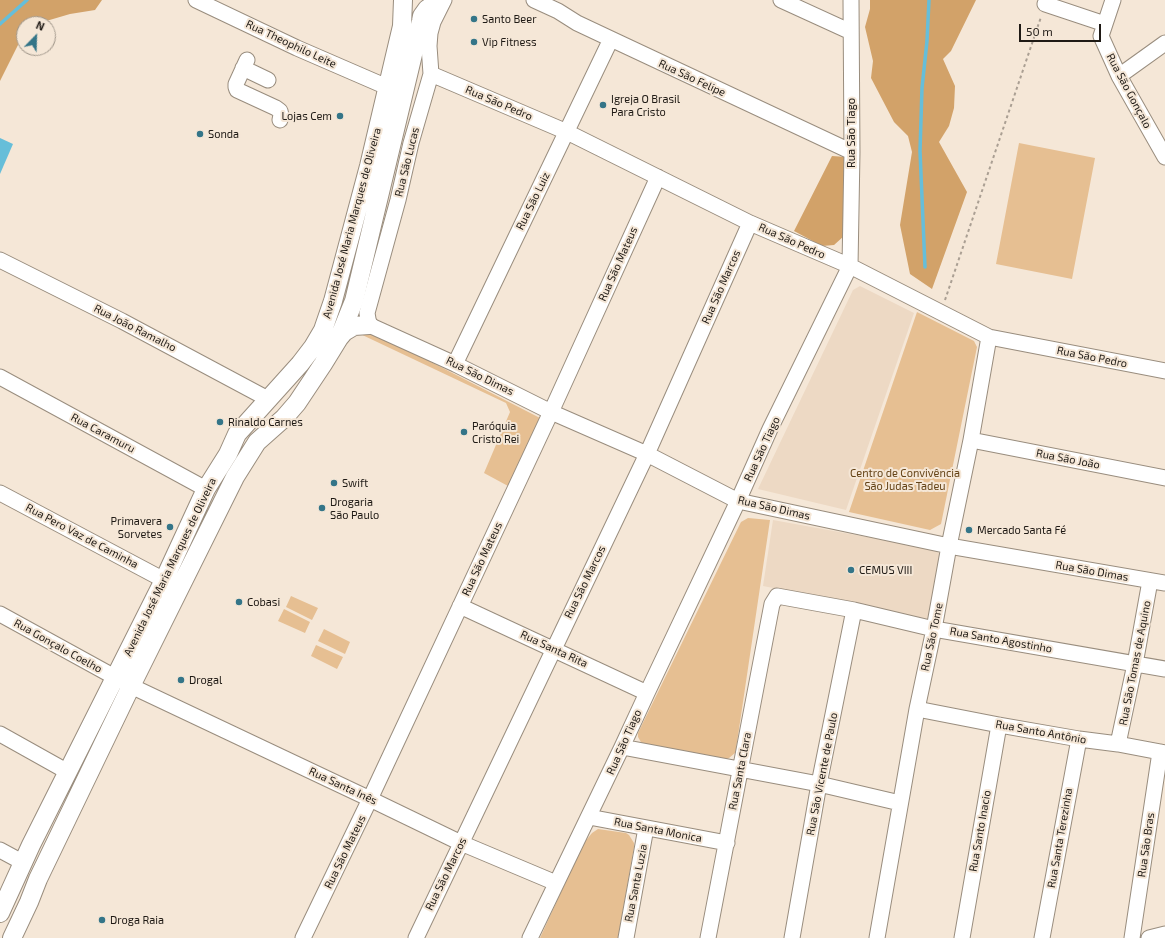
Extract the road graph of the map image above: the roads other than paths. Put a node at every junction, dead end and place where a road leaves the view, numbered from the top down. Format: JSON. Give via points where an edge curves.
{"nodes":[{"id":1,"x":196,"y":0,"type":"edge"},
{"id":2,"x":403,"y":0,"type":"edge"},
{"id":3,"x":412,"y":0,"type":"edge"},
{"id":4,"x":441,"y":0,"type":"edge"},
{"id":5,"x":534,"y":0,"type":"edge"},
{"id":6,"x":781,"y":0,"type":"edge"},
{"id":7,"x":851,"y":0,"type":"edge"},
{"id":8,"x":1113,"y":0,"type":"edge"},
{"id":9,"x":1045,"y":4,"type":"road end"},
{"id":10,"x":558,"y":6,"type":"edge"},
{"id":11,"x":1105,"y":24,"type":"junction"},
{"id":12,"x":851,"y":32,"type":"junction"},
{"id":13,"x":611,"y":39,"type":"junction"},
{"id":14,"x":1165,"y":43,"type":"edge"},
{"id":15,"x":430,"y":74,"type":"junction"},
{"id":16,"x":1119,"y":76,"type":"junction"},
{"id":17,"x":408,"y":77,"type":"junction"},
{"id":18,"x":268,"y":80,"type":"dead end"},
{"id":19,"x":386,"y":88,"type":"junction"},
{"id":20,"x":280,"y":120,"type":"dead end"},
{"id":21,"x":567,"y":132,"type":"junction"},
{"id":22,"x":852,"y":152,"type":"junction"},
{"id":23,"x":1165,"y":157,"type":"edge"},
{"id":24,"x":658,"y":177,"type":"junction"},
{"id":25,"x":750,"y":223,"type":"junction"},
{"id":26,"x":0,"y":260,"type":"edge"},
{"id":27,"x":850,"y":266,"type":"junction"},
{"id":28,"x":354,"y":302,"type":"junction"},
{"id":29,"x":369,"y":325,"type":"junction"},
{"id":30,"x":989,"y":337,"type":"junction"},
{"id":31,"x":338,"y":338,"type":"junction"},
{"id":32,"x":455,"y":364,"type":"junction"},
{"id":33,"x":1165,"y":371,"type":"edge"},
{"id":34,"x":0,"y":377,"type":"edge"},
{"id":35,"x":268,"y":399,"type":"junction"},
{"id":36,"x":551,"y":412,"type":"junction"},
{"id":37,"x":971,"y":440,"type":"junction"},
{"id":38,"x":257,"y":442,"type":"junction"},
{"id":39,"x":228,"y":454,"type":"junction"},
{"id":40,"x":646,"y":454,"type":"junction"},
{"id":41,"x":1165,"y":478,"type":"edge"},
{"id":42,"x":206,"y":489,"type":"junction"},
{"id":43,"x":0,"y":493,"type":"edge"},
{"id":44,"x":227,"y":494,"type":"junction"},
{"id":45,"x":738,"y":501,"type":"junction"},
{"id":46,"x":949,"y":546,"type":"junction"},
{"id":47,"x":164,"y":580,"type":"junction"},
{"id":48,"x":1158,"y":582,"type":"edge"},
{"id":49,"x":772,"y":604,"type":"joint"},
{"id":50,"x":460,"y":606,"type":"junction"},
{"id":51,"x":854,"y":610,"type":"junction"},
{"id":52,"x":0,"y":614,"type":"edge"},
{"id":53,"x":934,"y":629,"type":"junction"},
{"id":54,"x":553,"y":648,"type":"junction"},
{"id":55,"x":1135,"y":664,"type":"junction"},
{"id":56,"x":1165,"y":669,"type":"edge"},
{"id":57,"x":123,"y":682,"type":"junction"},
{"id":58,"x":646,"y":692,"type":"junction"},
{"id":59,"x":917,"y":709,"type":"junction"},
{"id":60,"x":999,"y":725,"type":"junction"},
{"id":61,"x":0,"y":734,"type":"edge"},
{"id":62,"x":1079,"y":739,"type":"junction"},
{"id":63,"x":1118,"y":744,"type":"junction"},
{"id":64,"x":622,"y":747,"type":"junction"},
{"id":65,"x":1162,"y":753,"type":"edge"},
{"id":66,"x":741,"y":770,"type":"junction"},
{"id":67,"x":68,"y":772,"type":"junction"},
{"id":68,"x":819,"y":784,"type":"junction"},
{"id":69,"x":370,"y":799,"type":"junction"},
{"id":70,"x":900,"y":803,"type":"junction"},
{"id":71,"x":589,"y":817,"type":"junction"},
{"id":72,"x":646,"y":828,"type":"junction"},
{"id":73,"x":461,"y":843,"type":"junction"},
{"id":74,"x":727,"y":843,"type":"junction"},
{"id":75,"x":0,"y":850,"type":"edge"},
{"id":76,"x":24,"y":863,"type":"junction"},
{"id":77,"x":556,"y":883,"type":"junction"},
{"id":78,"x":29,"y":902,"type":"junction"},
{"id":79,"x":0,"y":913,"type":"edge"},
{"id":80,"x":1165,"y":934,"type":"edge"},
{"id":81,"x":12,"y":938,"type":"edge"},
{"id":82,"x":24,"y":938,"type":"edge"},
{"id":83,"x":303,"y":938,"type":"edge"},
{"id":84,"x":416,"y":938,"type":"edge"},
{"id":85,"x":530,"y":938,"type":"edge"},
{"id":86,"x":626,"y":938,"type":"edge"},
{"id":87,"x":708,"y":938,"type":"edge"},
{"id":88,"x":792,"y":938,"type":"edge"},
{"id":89,"x":877,"y":938,"type":"edge"},
{"id":90,"x":962,"y":938,"type":"edge"},
{"id":91,"x":1042,"y":938,"type":"edge"},
{"id":92,"x":1132,"y":938,"type":"edge"},
{"id":93,"x":1149,"y":938,"type":"edge"}],
"edges":[{"from":1,"to":19,"type":"street","name":"Rua Theophilo Leite"},
{"from":2,"to":19,"type":"main road","name":"Avenida José Maria Marques de Oliveira","via":[[402,26]]},
{"from":3,"to":4,"type":"main road","via":[[425,4]]},
{"from":4,"to":15,"type":"street","name":"Rua São Lucas","via":[[430,33]]},
{"from":4,"to":17,"type":"main road","name":"Avenida José Maria Marques de Oliveira","via":[[422,16]]},
{"from":5,"to":10,"type":"street","name":"Rua São Felipe"},
{"from":6,"to":12,"type":"street"},
{"from":7,"to":12,"type":"street","name":"Rua São Tiago"},
{"from":8,"to":11,"type":"street","name":"Rua São Gonçalo"},
{"from":9,"to":11,"type":"street"},
{"from":10,"to":13,"type":"street","name":"Rua São Felipe","via":[[577,23]]},
{"from":11,"to":16,"type":"street","name":"Rua São Gonçalo","via":[[1101,36]]},
{"from":12,"to":22,"type":"street","name":"Rua São Tiago"},
{"from":13,"to":21,"type":"street","name":"Rua São Luiz"},
{"from":13,"to":22,"type":"street","name":"Rua São Felipe"},
{"from":14,"to":16,"type":"street"},
{"from":15,"to":21,"type":"street","name":"Rua São Pedro"},
{"from":15,"to":29,"type":"street","name":"Rua São Lucas","via":[[367,312]]},
{"from":16,"to":23,"type":"street","name":"Rua São Gonçalo"},
{"from":17,"to":19,"type":"main road","via":[[402,86]]},
{"from":17,"to":28,"type":"main road","name":"Avenida José Maria Marques de Oliveira"},
{"from":18,"to":20,"type":"street","via":[[245,64],[236,87],[237,90],[276,108],[280,111]]},
{"from":19,"to":35,"type":"main road","name":"Avenida José Maria Marques de Oliveira","via":[[334,301],[313,347],[288,379]]},
{"from":21,"to":24,"type":"street","name":"Rua São Pedro"},
{"from":21,"to":32,"type":"street","name":"Rua São Luiz"},
{"from":22,"to":27,"type":"street","name":"Rua São Tiago"},
{"from":24,"to":25,"type":"street","name":"Rua São Pedro"},
{"from":24,"to":36,"type":"street","name":"Rua São Mateus"},
{"from":25,"to":27,"type":"street","name":"Rua São Pedro"},
{"from":25,"to":40,"type":"street","name":"Rua São Marcos"},
{"from":26,"to":35,"type":"street","name":"Rua João Ramalho","via":[[122,321]]},
{"from":27,"to":30,"type":"street","name":"Rua São Pedro"},
{"from":27,"to":45,"type":"street","name":"Rua São Tiago","via":[[770,429]]},
{"from":28,"to":29,"type":"main road","via":[[361,318]]},
{"from":28,"to":31,"type":"main road","name":"Avenida José Maria Marques de Oliveira"},
{"from":29,"to":31,"type":"main road","via":[[354,326]]},
{"from":29,"to":32,"type":"street","name":"Rua São Dimas"},
{"from":30,"to":33,"type":"street","name":"Rua São Pedro"},
{"from":30,"to":37,"type":"street","name":"Rua São Tome"},
{"from":31,"to":38,"type":"main road","name":"Avenida José Maria Marques de Oliveira","via":[[297,403]]},
{"from":32,"to":36,"type":"street","name":"Rua São Dimas"},
{"from":34,"to":42,"type":"street","name":"Rua Caramuru"},
{"from":35,"to":38,"type":"main road","via":[[277,408],[276,415]]},
{"from":35,"to":39,"type":"main road","name":"Avenida José Maria Marques de Oliveira","via":[[237,434]]},
{"from":36,"to":40,"type":"street","name":"Rua São Dimas"},
{"from":36,"to":50,"type":"street","name":"Rua São Mateus"},
{"from":37,"to":41,"type":"street","name":"Rua São João"},
{"from":37,"to":46,"type":"street","name":"Rua São Tome"},
{"from":38,"to":44,"type":"main road","name":"Avenida José Maria Marques de Oliveira"},
{"from":39,"to":42,"type":"main road","name":"Avenida José Maria Marques de Oliveira"},
{"from":39,"to":44,"type":"main road","via":[[214,492],[219,495]]},
{"from":40,"to":45,"type":"street","name":"Rua São Dimas"},
{"from":40,"to":54,"type":"street","name":"Rua São Marcos"},
{"from":42,"to":47,"type":"main road","name":"Avenida José Maria Marques de Oliveira"},
{"from":43,"to":47,"type":"street","name":"Rua Pero Vaz de Caminha"},
{"from":44,"to":57,"type":"main road","name":"Avenida José Maria Marques de Oliveira"},
{"from":45,"to":46,"type":"street","name":"Rua São Dimas"},
{"from":45,"to":58,"type":"street","name":"Rua São Tiago"},
{"from":46,"to":48,"type":"street","name":"Rua São Dimas"},
{"from":46,"to":53,"type":"street","name":"Rua São Tome"},
{"from":47,"to":57,"type":"main road","name":"Avenida José Maria Marques de Oliveira"},
{"from":48,"to":55,"type":"street","name":"Rua São Tomas de Aquino"},
{"from":49,"to":51,"type":"street","name":"Rua Santo Agostinho","via":[[777,596]]},
{"from":49,"to":66,"type":"street","name":"Rua Santa Clara"},
{"from":50,"to":54,"type":"street","name":"Rua Santa Rita"},
{"from":50,"to":69,"type":"street","name":"Rua São Mateus"},
{"from":51,"to":53,"type":"street","name":"Rua Santo Agostinho"},
{"from":51,"to":68,"type":"street","name":"Rua São Vicente de Paulo"},
{"from":52,"to":57,"type":"street","name":"Rua Gonçalo Coelho"},
{"from":53,"to":55,"type":"street","name":"Rua Santo Agostinho"},
{"from":53,"to":59,"type":"street","name":"Rua São Tome"},
{"from":54,"to":58,"type":"street","name":"Rua Santa Rita"},
{"from":54,"to":73,"type":"street","name":"Rua São Marcos"},
{"from":55,"to":56,"type":"street","name":"Rua Santo Agostinho"},
{"from":55,"to":63,"type":"street","name":"Rua São Tomas de Aquino"},
{"from":57,"to":67,"type":"main road","name":"Avenida José Maria Marques de Oliveira"},
{"from":57,"to":69,"type":"street","name":"Rua Santa Inês"},
{"from":57,"to":78,"type":"main road","name":"Avenida José Maria Marques de Oliveira"},
{"from":58,"to":64,"type":"street","name":"Rua São Tiago"},
{"from":59,"to":60,"type":"street","name":"Rua Santo Antônio"},
{"from":59,"to":70,"type":"street","name":"Rua São Tome"},
{"from":60,"to":62,"type":"street","name":"Rua Santo Antônio"},
{"from":60,"to":90,"type":"street","name":"Rua Santo Inacio"},
{"from":61,"to":67,"type":"street"},
{"from":62,"to":63,"type":"street","name":"Rua Santo Antônio"},
{"from":62,"to":91,"type":"street","name":"Rua Santa Terezinha"},
{"from":63,"to":65,"type":"street","name":"Rua Santo Antônio"},
{"from":64,"to":66,"type":"street"},
{"from":64,"to":71,"type":"street","name":"Rua São Tiago"},
{"from":65,"to":92,"type":"street","name":"Rua São Bras"},
{"from":66,"to":68,"type":"street"},
{"from":66,"to":74,"type":"street","name":"Rua Santa Clara"},
{"from":67,"to":76,"type":"main road","name":"Avenida José Maria Marques de Oliveira"},
{"from":68,"to":70,"type":"street"},
{"from":68,"to":88,"type":"street","name":"Rua São Vicente de Paulo"},
{"from":69,"to":73,"type":"street","name":"Rua Santa Inês"},
{"from":69,"to":83,"type":"street","name":"Rua São Mateus"},
{"from":70,"to":89,"type":"street","name":"Rua São Tome"},
{"from":71,"to":72,"type":"street","name":"Rua Santa Monica"},
{"from":71,"to":77,"type":"street","name":"Rua São Tiago"},
{"from":72,"to":74,"type":"street","name":"Rua Santa Monica"},
{"from":72,"to":86,"type":"street","name":"Rua Santa Luzia"},
{"from":73,"to":77,"type":"street","name":"Rua Santa Inês"},
{"from":73,"to":84,"type":"street","name":"Rua São Marcos"},
{"from":74,"to":87,"type":"street","name":"Rua Santa Clara"},
{"from":75,"to":76,"type":"street"},
{"from":76,"to":79,"type":"main road","name":"Avenida José Maria Marques de Oliveira"},
{"from":77,"to":85,"type":"street","name":"Rua São Tiago"},
{"from":78,"to":81,"type":"main road"},
{"from":78,"to":82,"type":"main road","via":[[23,924]]},
{"from":80,"to":93,"type":"street"}]}
